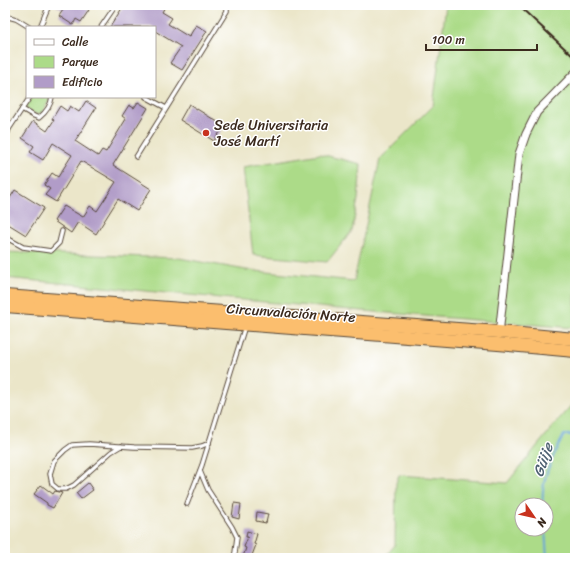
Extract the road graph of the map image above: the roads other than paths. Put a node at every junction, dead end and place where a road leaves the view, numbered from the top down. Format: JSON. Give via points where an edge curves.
{"nodes":[{"id":1,"x":49,"y":5,"type":"edge"},
{"id":2,"x":116,"y":5,"type":"edge"},
{"id":3,"x":227,"y":5,"type":"edge"},
{"id":4,"x":5,"y":16,"type":"edge"},
{"id":5,"x":27,"y":26,"type":"edge"},
{"id":6,"x":40,"y":26,"type":"edge"},
{"id":7,"x":102,"y":26,"type":"edge"},
{"id":8,"x":575,"y":73,"type":"edge"},
{"id":9,"x":29,"y":98,"type":"edge"},
{"id":10,"x":52,"y":98,"type":"edge"},
{"id":11,"x":148,"y":98,"type":"edge"},
{"id":12,"x":166,"y":108,"type":"junction"},
{"id":13,"x":22,"y":109,"type":"junction"},
{"id":14,"x":5,"y":140,"type":"edge"},
{"id":15,"x":136,"y":157,"type":"dead end"},
{"id":16,"x":62,"y":231,"type":"dead end"},
{"id":17,"x":5,"y":237,"type":"edge"},
{"id":18,"x":5,"y":296,"type":"edge"},
{"id":19,"x":5,"y":306,"type":"edge"},
{"id":20,"x":245,"y":325,"type":"junction"},
{"id":21,"x":498,"y":338,"type":"junction"},
{"id":22,"x":575,"y":339,"type":"edge"},
{"id":23,"x":575,"y":351,"type":"edge"},
{"id":24,"x":209,"y":443,"type":"junction"},
{"id":25,"x":121,"y":446,"type":"junction"},
{"id":26,"x":200,"y":471,"type":"junction"},
{"id":27,"x":187,"y":504,"type":"dead end"},
{"id":28,"x":233,"y":558,"type":"edge"}],
"edges":[{"from":1,"to":6,"type":"lane"},
{"from":2,"to":7,"type":"lane"},
{"from":3,"to":12,"type":"lane","via":[[227,11]]},
{"from":4,"to":5,"type":"lane"},
{"from":8,"to":21,"type":"street","via":[[538,112],[526,134],[520,154]]},
{"from":9,"to":13,"type":"lane"},
{"from":10,"to":13,"type":"lane","via":[[39,118]]},
{"from":11,"to":12,"type":"lane"},
{"from":12,"to":15,"type":"lane"},
{"from":13,"to":14,"type":"lane"},
{"from":16,"to":17,"type":"lane","via":[[59,243],[51,251],[23,247]]},
{"from":18,"to":21,"type":"highway","name":"Circunvalación Norte"},
{"from":19,"to":20,"type":"highway","name":"Circunvalación Norte"},
{"from":20,"to":21,"type":"highway","name":"Circunvalación Norte"},
{"from":20,"to":24,"type":"lane"},
{"from":21,"to":22,"type":"highway","name":"Circunvalación Norte"},
{"from":21,"to":23,"type":"highway","name":"Circunvalación Norte"},
{"from":24,"to":25,"type":"lane","via":[[192,448]]},
{"from":24,"to":26,"type":"lane"},
{"from":25,"to":25,"type":"lane","via":[[72,445],[54,462],[50,474],[52,484],[58,489],[74,485]]},
{"from":26,"to":27,"type":"lane"},
{"from":26,"to":28,"type":"lane","via":[[208,490],[237,537]]}]}
